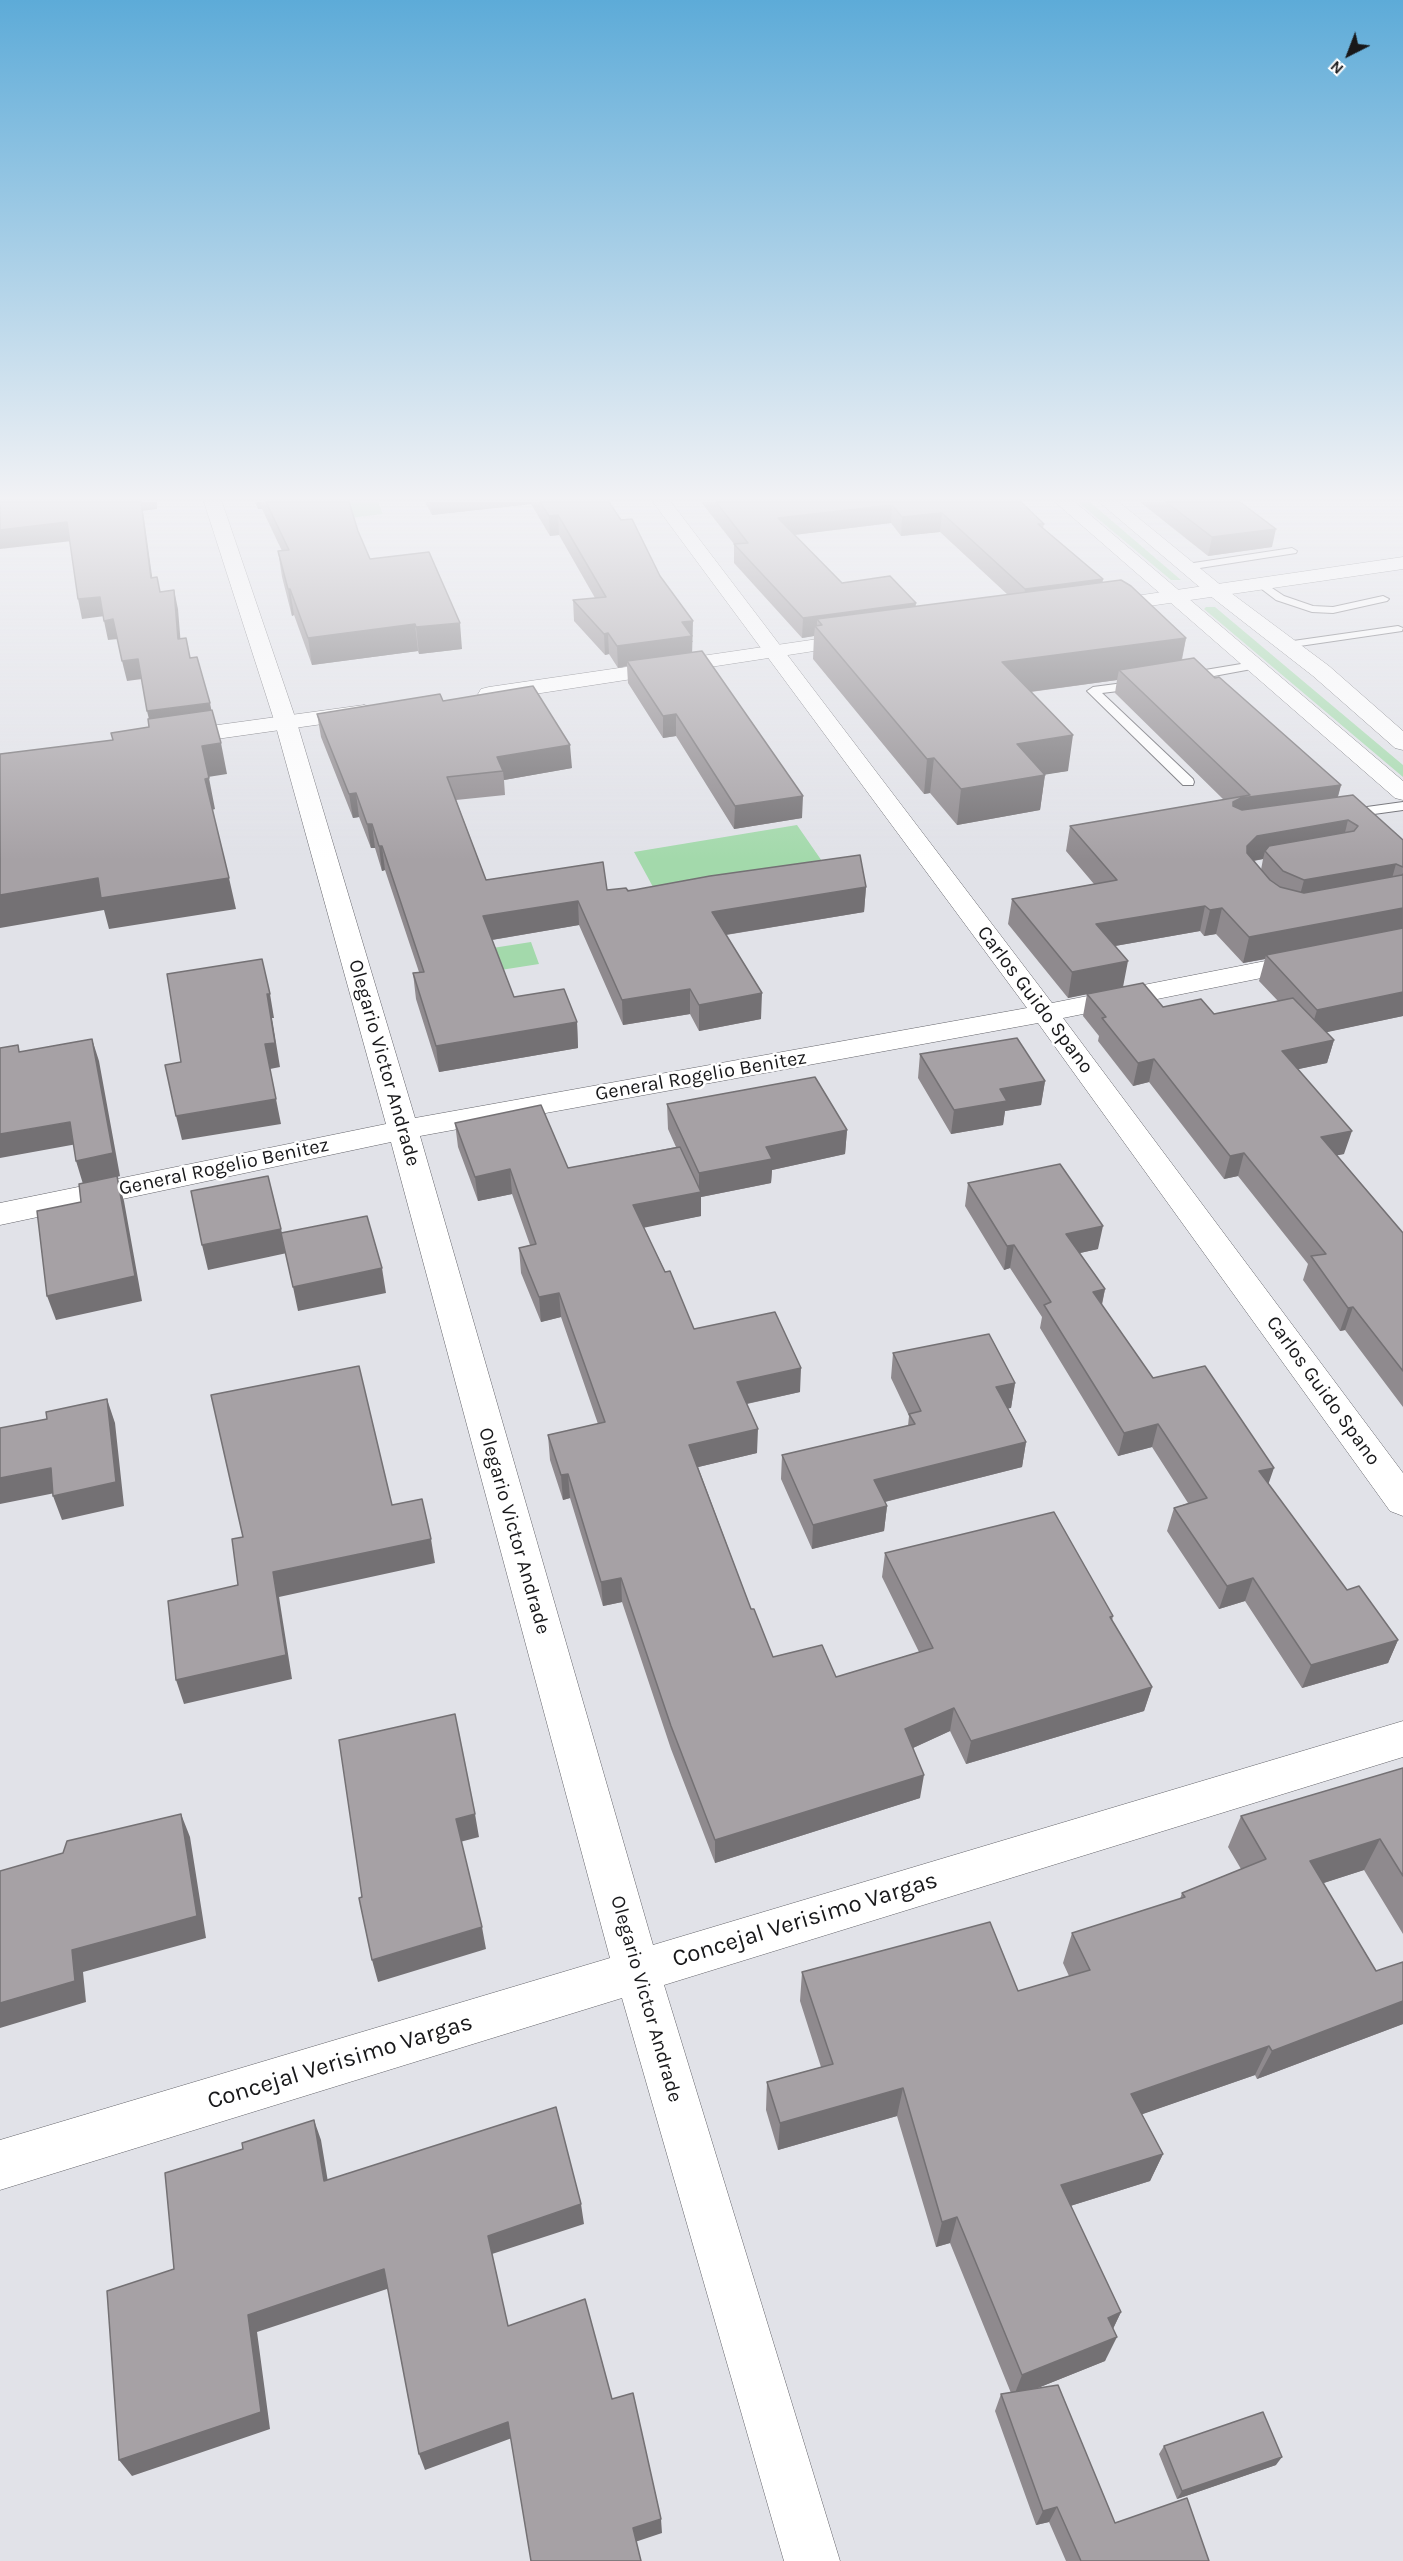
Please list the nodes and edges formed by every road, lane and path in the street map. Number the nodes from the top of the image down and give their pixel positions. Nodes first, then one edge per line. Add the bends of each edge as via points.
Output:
1 (252, 622) edge
2 (752, 622) edge
3 (1203, 622) edge
4 (1252, 622) edge
5 (1398, 629) dead end
6 (879, 636) edge
7 (1286, 645) junction
8 (773, 650) junction
9 (1253, 666) junction
10 (1176, 679) edge
11 (1154, 682) edge
12 (466, 698) edge
13 (385, 709) edge
14 (286, 723) junction
15 (150, 741) edge
16 (1403, 743) edge
17 (1188, 782) dead end
18 (1403, 794) edge
19 (1403, 806) edge
20 (1336, 815) edge
21 (1334, 956) edge
22 (1045, 1013) junction
23 (403, 1130) junction
24 (0, 1214) edge
25 (1403, 1501) edge
26 (1403, 1739) edge
27 (637, 1971) junction
28 (0, 2165) edge
29 (812, 2561) edge

1 - 14 main road, Olegario Victor Andrade
2 - 8 main road, Carlos Guido Spano
3 - 9 main road
4 - 7 main road
5 - 7 lane
6 - 8 main road
7 - 16 main road via 1321,670
8 - 12 main road via 710,663
8 - 22 main road, Carlos Guido Spano
9 - 10 lane
9 - 18 main road
11 - 17 lane via 1093,691
13 - 14 main road
14 - 15 main road
14 - 23 main road, Olegario Victor Andrade
19 - 20 lane
21 - 22 main road, General Rogelio Benitez
22 - 23 main road, General Rogelio Benitez
22 - 25 main road, Carlos Guido Spano
23 - 24 main road, General Rogelio Benitez
23 - 27 main road, Olegario Victor Andrade
26 - 27 main road, Concejal Verisimo Vargas
27 - 28 main road, Concejal Verisimo Vargas
27 - 29 main road, Olegario Victor Andrade

